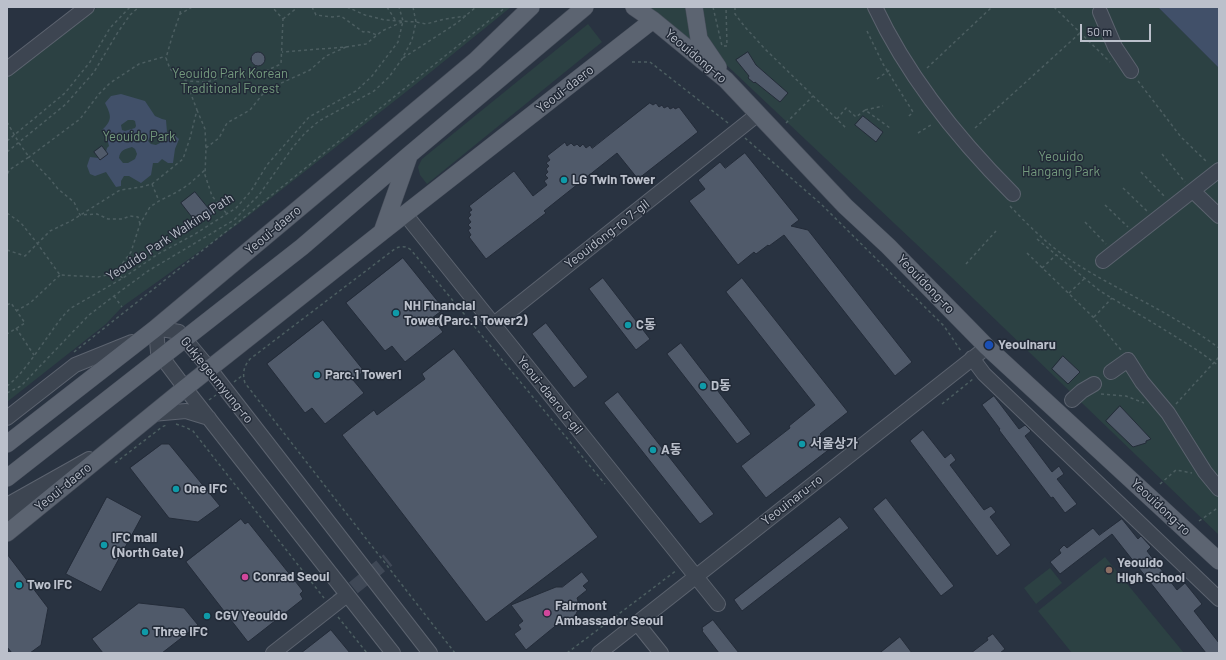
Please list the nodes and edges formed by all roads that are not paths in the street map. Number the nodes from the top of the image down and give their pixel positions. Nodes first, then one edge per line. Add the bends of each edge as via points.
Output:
1 (87, 7) edge
2 (531, 7) edge
3 (585, 7) edge
4 (634, 7) edge
5 (694, 7) edge
6 (875, 7) edge
7 (1100, 12) dead end
8 (653, 20) junction
9 (7, 69) edge
10 (1131, 71) road end
11 (726, 80) junction
12 (758, 114) junction
13 (409, 155) junction
14 (1219, 171) edge
15 (1193, 191) junction
16 (1013, 194) dead end
17 (405, 214) junction
18 (1219, 216) edge
19 (382, 232) junction
20 (1109, 257) road end
21 (494, 324) junction
22 (151, 332) junction
23 (185, 340) junction
24 (987, 347) junction
25 (118, 348) junction
26 (967, 355) junction
27 (162, 357) junction
28 (209, 368) junction
29 (1111, 372) dead end
30 (185, 388) junction
31 (152, 414) junction
32 (7, 418) edge
33 (209, 418) junction
34 (7, 437) edge
35 (7, 444) edge
36 (112, 447) junction
37 (7, 478) edge
38 (1219, 489) edge
39 (7, 504) edge
40 (7, 520) edge
41 (7, 533) edge
42 (1219, 561) edge
43 (695, 576) junction
44 (347, 595) junction
45 (1219, 598) edge
46 (718, 604) dead end
47 (637, 623) junction
48 (273, 653) edge
49 (393, 653) edge
50 (430, 653) edge
51 (598, 653) edge
52 (661, 653) edge

1 - 9 street
2 - 22 main road, Yeoui-daero via 475,61
3 - 13 main road
4 - 8 main road, Yeouidong-ro
5 - 11 main road via 700,39
6 - 16 street via 898,50 928,96
7 - 10 street via 1115,47
8 - 11 main road, Yeouidong-ro
8 - 17 main road, Yeoui-daero
11 - 12 main road, Yeouidong-ro
12 - 21 street, Yeouidong-ro 7-gil
12 - 24 main road, Yeouidong-ro via 845,206
13 - 19 main road
13 - 23 main road via 302,247
14 - 15 street
15 - 18 street
15 - 20 street
17 - 19 main road, Yeoui-daero
17 - 21 street, Yeoui-daero 6-gil
19 - 28 main road, Yeoui-daero
21 - 43 street, Yeoui-daero 6-gil
22 - 23 street, Gukjegeumyung-ro via 179,332
22 - 25 street
22 - 27 street
22 - 35 main road, Yeoui-daero
23 - 27 main road
23 - 28 street, Gukjegeumyung-ro
24 - 26 street, Yeouinaru-ro
24 - 42 main road, Yeouidong-ro
25 - 32 street via 75,365
25 - 34 street
26 - 43 street, Yeouinaru-ro
26 - 45 street
27 - 30 street
27 - 37 main road
28 - 30 main road, Yeoui-daero
28 - 50 street, Gukjegeumyung-ro
29 - 38 street via 1128,360 1142,382 1168,413 1205,472
30 - 31 main road, Yeoui-daero
30 - 33 street
31 - 33 street via 186,411
31 - 36 main road, Yeoui-daero
33 - 44 street
36 - 39 street
36 - 40 street
36 - 41 main road, Yeoui-daero
43 - 46 street, Yeoui-daero 6-gil
43 - 47 street, Yeouinaru-ro
44 - 48 street
44 - 49 street
47 - 51 street, Yeouinaru-ro
47 - 52 street

